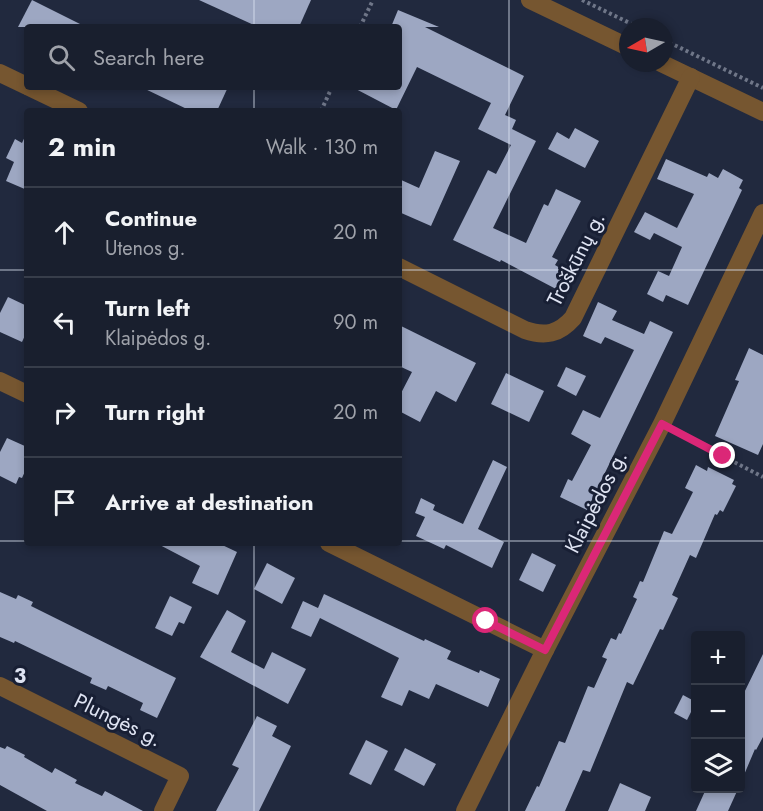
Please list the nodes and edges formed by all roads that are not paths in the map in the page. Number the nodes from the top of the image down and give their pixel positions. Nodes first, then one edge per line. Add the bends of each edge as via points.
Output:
1 (530, 0) edge
2 (619, 43) edge
3 (673, 69) edge
4 (0, 73) edge
5 (691, 77) junction
6 (24, 84) edge
7 (36, 90) edge
8 (73, 108) edge
9 (763, 112) edge
10 (763, 213) edge
11 (402, 268) edge
12 (0, 381) edge
13 (24, 393) edge
14 (335, 546) edge
15 (545, 650) junction
16 (0, 686) edge
17 (163, 811) edge
18 (465, 811) edge

1 - 2 street
3 - 5 street
4 - 6 street
5 - 9 street
5 - 11 street, Troškūnų g. via 573,318 559,331 538,334 525,330
7 - 8 street
10 - 15 street, Klaipėdos g. via 662,424
12 - 13 street
14 - 15 street
15 - 18 street, Klaipėdos g.
16 - 17 street, Plungės g. via 180,776

